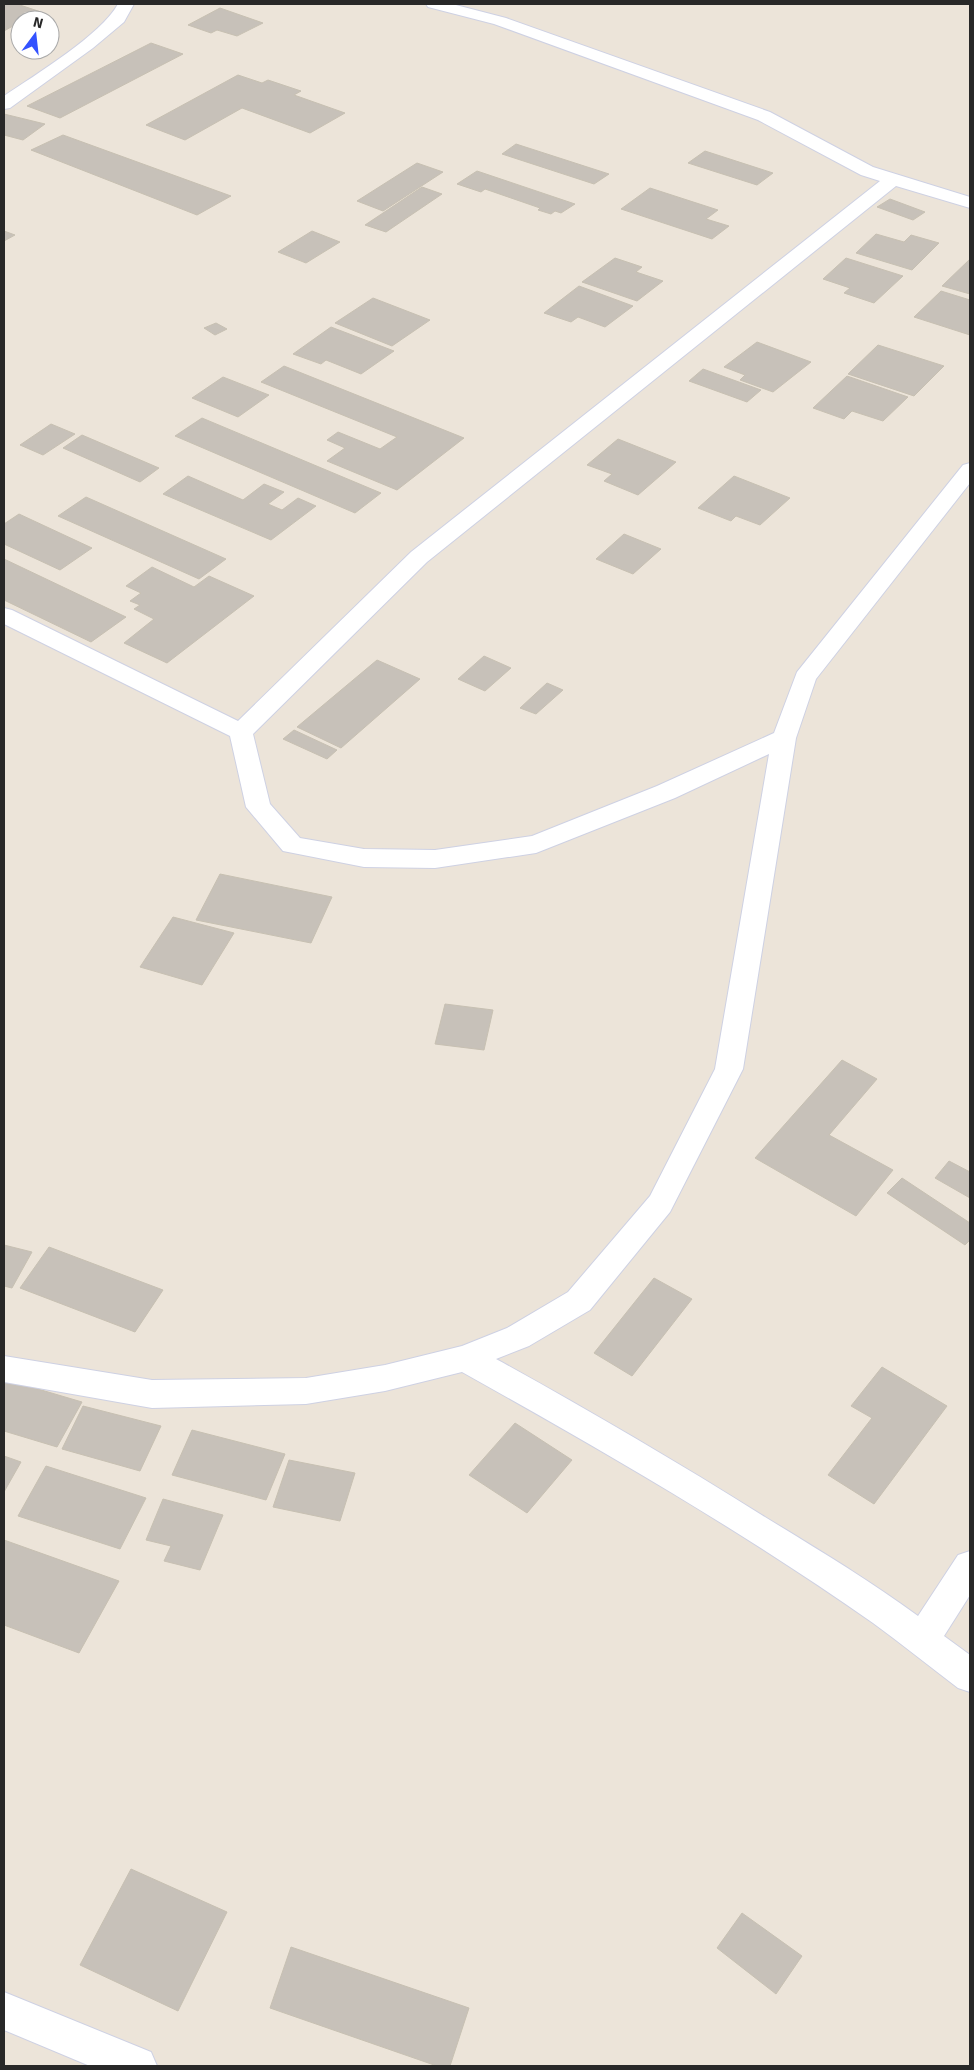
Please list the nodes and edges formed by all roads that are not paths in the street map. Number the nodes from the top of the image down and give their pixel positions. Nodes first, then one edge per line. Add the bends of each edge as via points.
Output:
1 (126, 4) edge
2 (434, 4) edge
3 (4, 104) edge
4 (892, 180) junction
5 (970, 203) edge
6 (970, 469) edge
7 (4, 615) edge
8 (241, 732) junction
9 (784, 738) junction
10 (465, 1358) junction
11 (4, 1369) edge
12 (970, 1566) edge
13 (922, 1640) junction
14 (970, 1676) edge
15 (4, 2011) edge
16 (137, 2066) edge

1 - 3 street via 118,19
2 - 4 street via 500,21 764,116 867,171
4 - 5 street
4 - 8 street via 419,556
6 - 9 street via 805,677
7 - 8 street
8 - 9 street via 258,807 292,844 364,858 435,859 536,844 666,792
9 - 10 street via 729,1069 660,1204 579,1301 518,1337
10 - 11 street via 386,1378 306,1391 152,1394
10 - 13 street via 678,1479 874,1605
12 - 13 street
13 - 14 street
15 - 16 street

